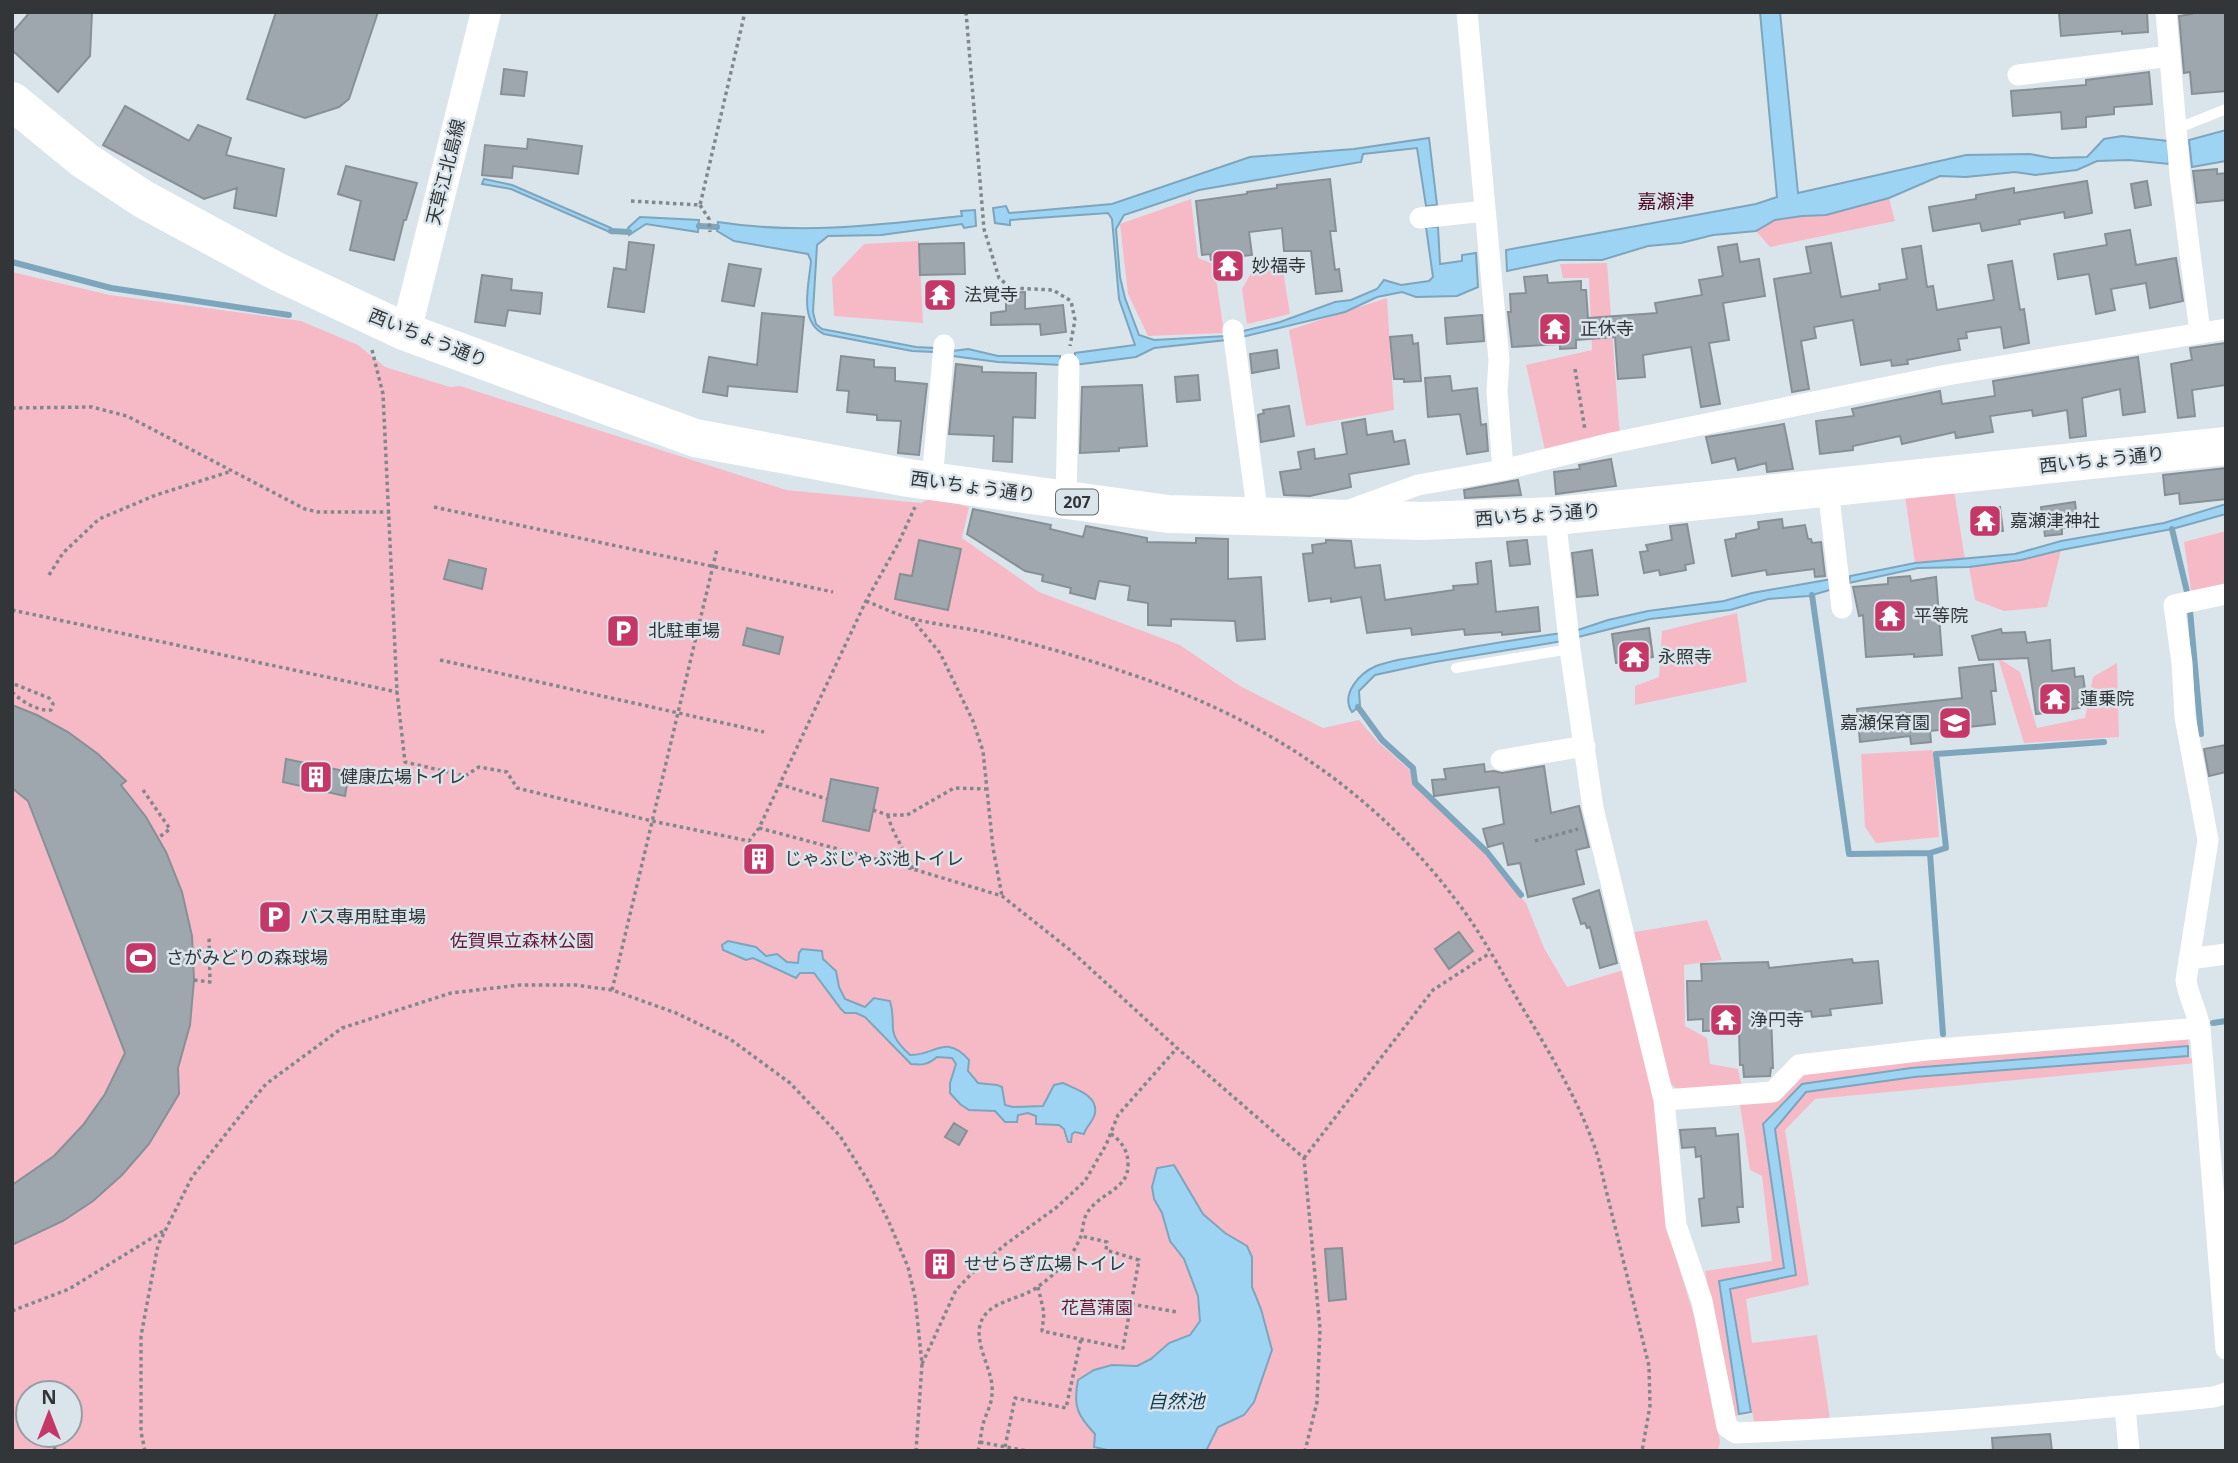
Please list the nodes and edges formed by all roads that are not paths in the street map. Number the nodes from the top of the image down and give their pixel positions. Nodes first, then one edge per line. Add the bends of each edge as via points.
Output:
1 (486, 12) edge
2 (1467, 12) edge
3 (2166, 12) edge
4 (2170, 56) junction
5 (2018, 75) dead end
6 (12, 101) edge
7 (2226, 109) edge
8 (2176, 132) junction
9 (1485, 211) junction
10 (1430, 217) dead end
11 (2226, 329) edge
12 (406, 332) junction
13 (2200, 332) junction
14 (1234, 336) dead end
15 (943, 351) dead end
16 (1069, 357) road end
17 (2226, 446) edge
18 (1503, 470) junction
19 (1828, 489) junction
20 (925, 490) junction
21 (1066, 500) junction
22 (1258, 516) junction
23 (1555, 516) junction
24 (1324, 519) junction
25 (2226, 594) edge
26 (1842, 608) dead end
27 (1570, 649) junction
28 (1456, 668) dead end
29 (1585, 746) junction
30 (1501, 760) dead end
31 (2226, 954) edge
32 (2189, 959) junction
33 (2200, 1028) junction
34 (1664, 1100) junction
35 (2225, 1339) edge
36 (2226, 1349) edge
37 (2226, 1393) edge
38 (2125, 1406) junction
39 (2129, 1451) edge

1 - 12 street, 天草江北島線
2 - 9 street
3 - 4 street
4 - 5 street
4 - 8 street
6 - 12 highway, 西いちょう通り / 207 via 84,160 143,199 276,271
7 - 8 lane
8 - 13 street
9 - 10 street
9 - 18 street via 1499,360
11 - 13 street
12 - 20 highway, 西いちょう通り / 207 via 695,438
13 - 18 street via 1947,375
14 - 22 street
15 - 20 street
16 - 21 street
17 - 19 highway, 西いちょう通り / 207
18 - 24 street via 1418,485
19 - 23 highway, 西いちょう通り / 207
19 - 26 street
20 - 21 highway, 西いちょう通り / 207
21 - 22 highway, 西いちょう通り / 207 via 1168,514
22 - 24 highway, 西いちょう通り / 207
23 - 24 highway, 西いちょう通り / 207
23 - 27 street
25 - 32 street via 2174,605 2185,717 2208,840
27 - 28 lane
27 - 29 street
29 - 30 street
29 - 34 street via 1597,824
31 - 32 street
32 - 33 street via 2187,989
33 - 34 street via 1800,1065 1773,1092
33 - 35 street
34 - 38 street via 1676,1225 1702,1301 1727,1427 1736,1433
35 - 36 street
37 - 38 street
38 - 39 street

